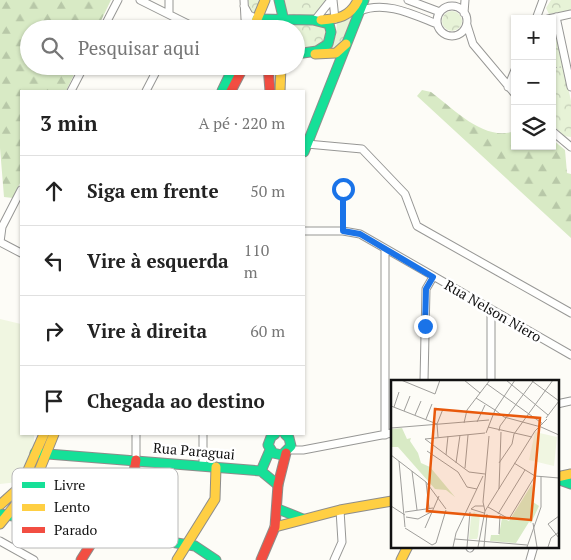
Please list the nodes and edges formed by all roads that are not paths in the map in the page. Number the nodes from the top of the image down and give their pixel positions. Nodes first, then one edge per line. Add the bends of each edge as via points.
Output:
1 (118, 0) edge
2 (140, 0) edge
3 (169, 0) edge
4 (265, 0) edge
5 (279, 0) edge
6 (332, 0) edge
7 (358, 0) edge
8 (364, 0) edge
9 (408, 0) edge
10 (453, 0) edge
11 (465, 0) edge
12 (543, 0) edge
13 (244, 3) edge
14 (446, 7) junction
15 (360, 10) junction
16 (440, 12) junction
17 (169, 14) junction
18 (464, 14) junction
19 (571, 14) edge
20 (537, 15) edge
21 (556, 17) joint
22 (334, 19) junction
23 (108, 20) edge
24 (180, 20) edge
25 (246, 20) edge
26 (257, 20) edge
27 (284, 20) edge
28 (305, 20) edge
29 (315, 20) junction
30 (466, 22) junction
31 (437, 24) junction
32 (332, 36) junction
33 (453, 36) junction
34 (347, 43) junction
35 (473, 44) junction
36 (305, 54) edge
37 (312, 54) junction
38 (79, 75) edge
39 (154, 75) edge
40 (230, 75) edge
41 (239, 75) edge
42 (269, 75) edge
43 (281, 75) edge
44 (511, 80) edge
45 (508, 87) junction
46 (571, 87) edge
47 (72, 90) edge
48 (147, 90) edge
49 (222, 90) edge
50 (232, 90) edge
51 (270, 90) edge
52 (280, 90) edge
53 (511, 90) edge
54 (556, 134) edge
55 (571, 147) edge
56 (305, 148) edge
57 (343, 189) dead end
58 (20, 192) edge
59 (305, 231) edge
60 (343, 231) junction
61 (0, 242) edge
62 (385, 249) junction
63 (20, 252) edge
64 (433, 277) junction
65 (491, 310) junction
66 (571, 313) edge
67 (571, 355) edge
68 (424, 380) edge
69 (492, 380) edge
70 (571, 402) edge
71 (558, 404) edge
72 (388, 434) edge
73 (44, 435) edge
74 (54, 435) edge
75 (136, 435) edge
76 (203, 435) edge
77 (272, 435) edge
78 (287, 435) edge
79 (270, 450) junction
80 (35, 452) junction
81 (287, 452) junction
82 (46, 454) junction
83 (136, 460) junction
84 (203, 466) junction
85 (216, 467) junction
86 (29, 468) edge
87 (40, 468) edge
88 (135, 468) edge
89 (261, 472) junction
90 (571, 474) edge
91 (558, 478) edge
92 (558, 478) edge
93 (571, 484) edge
94 (278, 485) junction
95 (5, 496) edge
96 (391, 501) edge
97 (0, 505) edge
98 (278, 509) junction
99 (340, 510) junction
100 (4, 515) edge
101 (303, 519) junction
102 (0, 524) edge
103 (275, 527) junction
104 (0, 541) edge
105 (178, 544) edge
106 (187, 545) junction
107 (12, 548) edge
108 (13, 548) edge
109 (89, 548) edge
110 (407, 548) edge
111 (34, 560) edge
112 (81, 560) edge
113 (177, 560) edge
114 (216, 560) edge
115 (261, 560) edge
116 (334, 560) edge
117 (402, 560) edge

1 - 23 street
2 - 17 street
3 - 17 street
4 - 26 main road
5 - 27 main road
6 - 22 street
6 - 29 street
7 - 22 main road via 350,15
8 - 15 main road
9 - 16 street
10 - 14 street
11 - 18 street
12 - 20 street
13 - 25 street
14 - 16 street
14 - 18 street via 455,7
15 - 31 street via 384,4
15 - 34 main road
16 - 31 street
17 - 24 street
18 - 30 street
19 - 21 street
21 - 46 street
22 - 29 main road
22 - 32 main road
28 - 29 main road
29 - 32 main road via 329,24
30 - 33 street via 464,30
30 - 35 street
31 - 33 street via 445,34
32 - 37 main road via 323,48
33 - 35 street
34 - 37 main road via 336,53
34 - 56 main road
35 - 45 street
36 - 37 main road
38 - 47 street
39 - 48 street
40 - 49 main road
41 - 50 main road
42 - 51 main road
43 - 52 main road
44 - 45 street
45 - 53 street
54 - 55 street
56 - 66 street via 362,149 405,194 417,226
57 - 60 lane
58 - 61 street via 2,227
59 - 60 street, Rua Nelson Niero
60 - 62 street, Rua Nelson Niero via 360,234
61 - 63 street
62 - 64 street, Rua Nelson Niero
62 - 72 street
64 - 65 street, Rua Nelson Niero
64 - 68 street via 426,289
65 - 67 street, Rua Nelson Niero
65 - 69 street
70 - 71 street
72 - 81 street
73 - 80 main road
74 - 82 main road
75 - 83 street
76 - 84 street
77 - 79 main road
78 - 81 main road via 291,441
79 - 81 main road via 277,455
79 - 89 main road
80 - 82 main road, Rua Paraguai
80 - 86 main road
81 - 94 main road
82 - 83 main road, Rua Paraguai
82 - 87 main road
83 - 84 main road, Rua Paraguai
83 - 88 main road
84 - 85 main road, Rua Paraguai
85 - 89 main road, Rua Paraguai
85 - 106 main road via 215,499
89 - 94 main road
90 - 91 main road
92 - 93 main road
94 - 98 main road
95 - 97 main road
96 - 99 main road
98 - 101 main road
98 - 103 main road
99 - 101 main road
99 - 116 street via 342,542
100 - 102 main road
101 - 103 main road
103 - 115 main road
104 - 107 street
105 - 106 main road
106 - 113 main road
106 - 114 main road via 195,546
108 - 111 street
109 - 112 main road
110 - 117 main road

